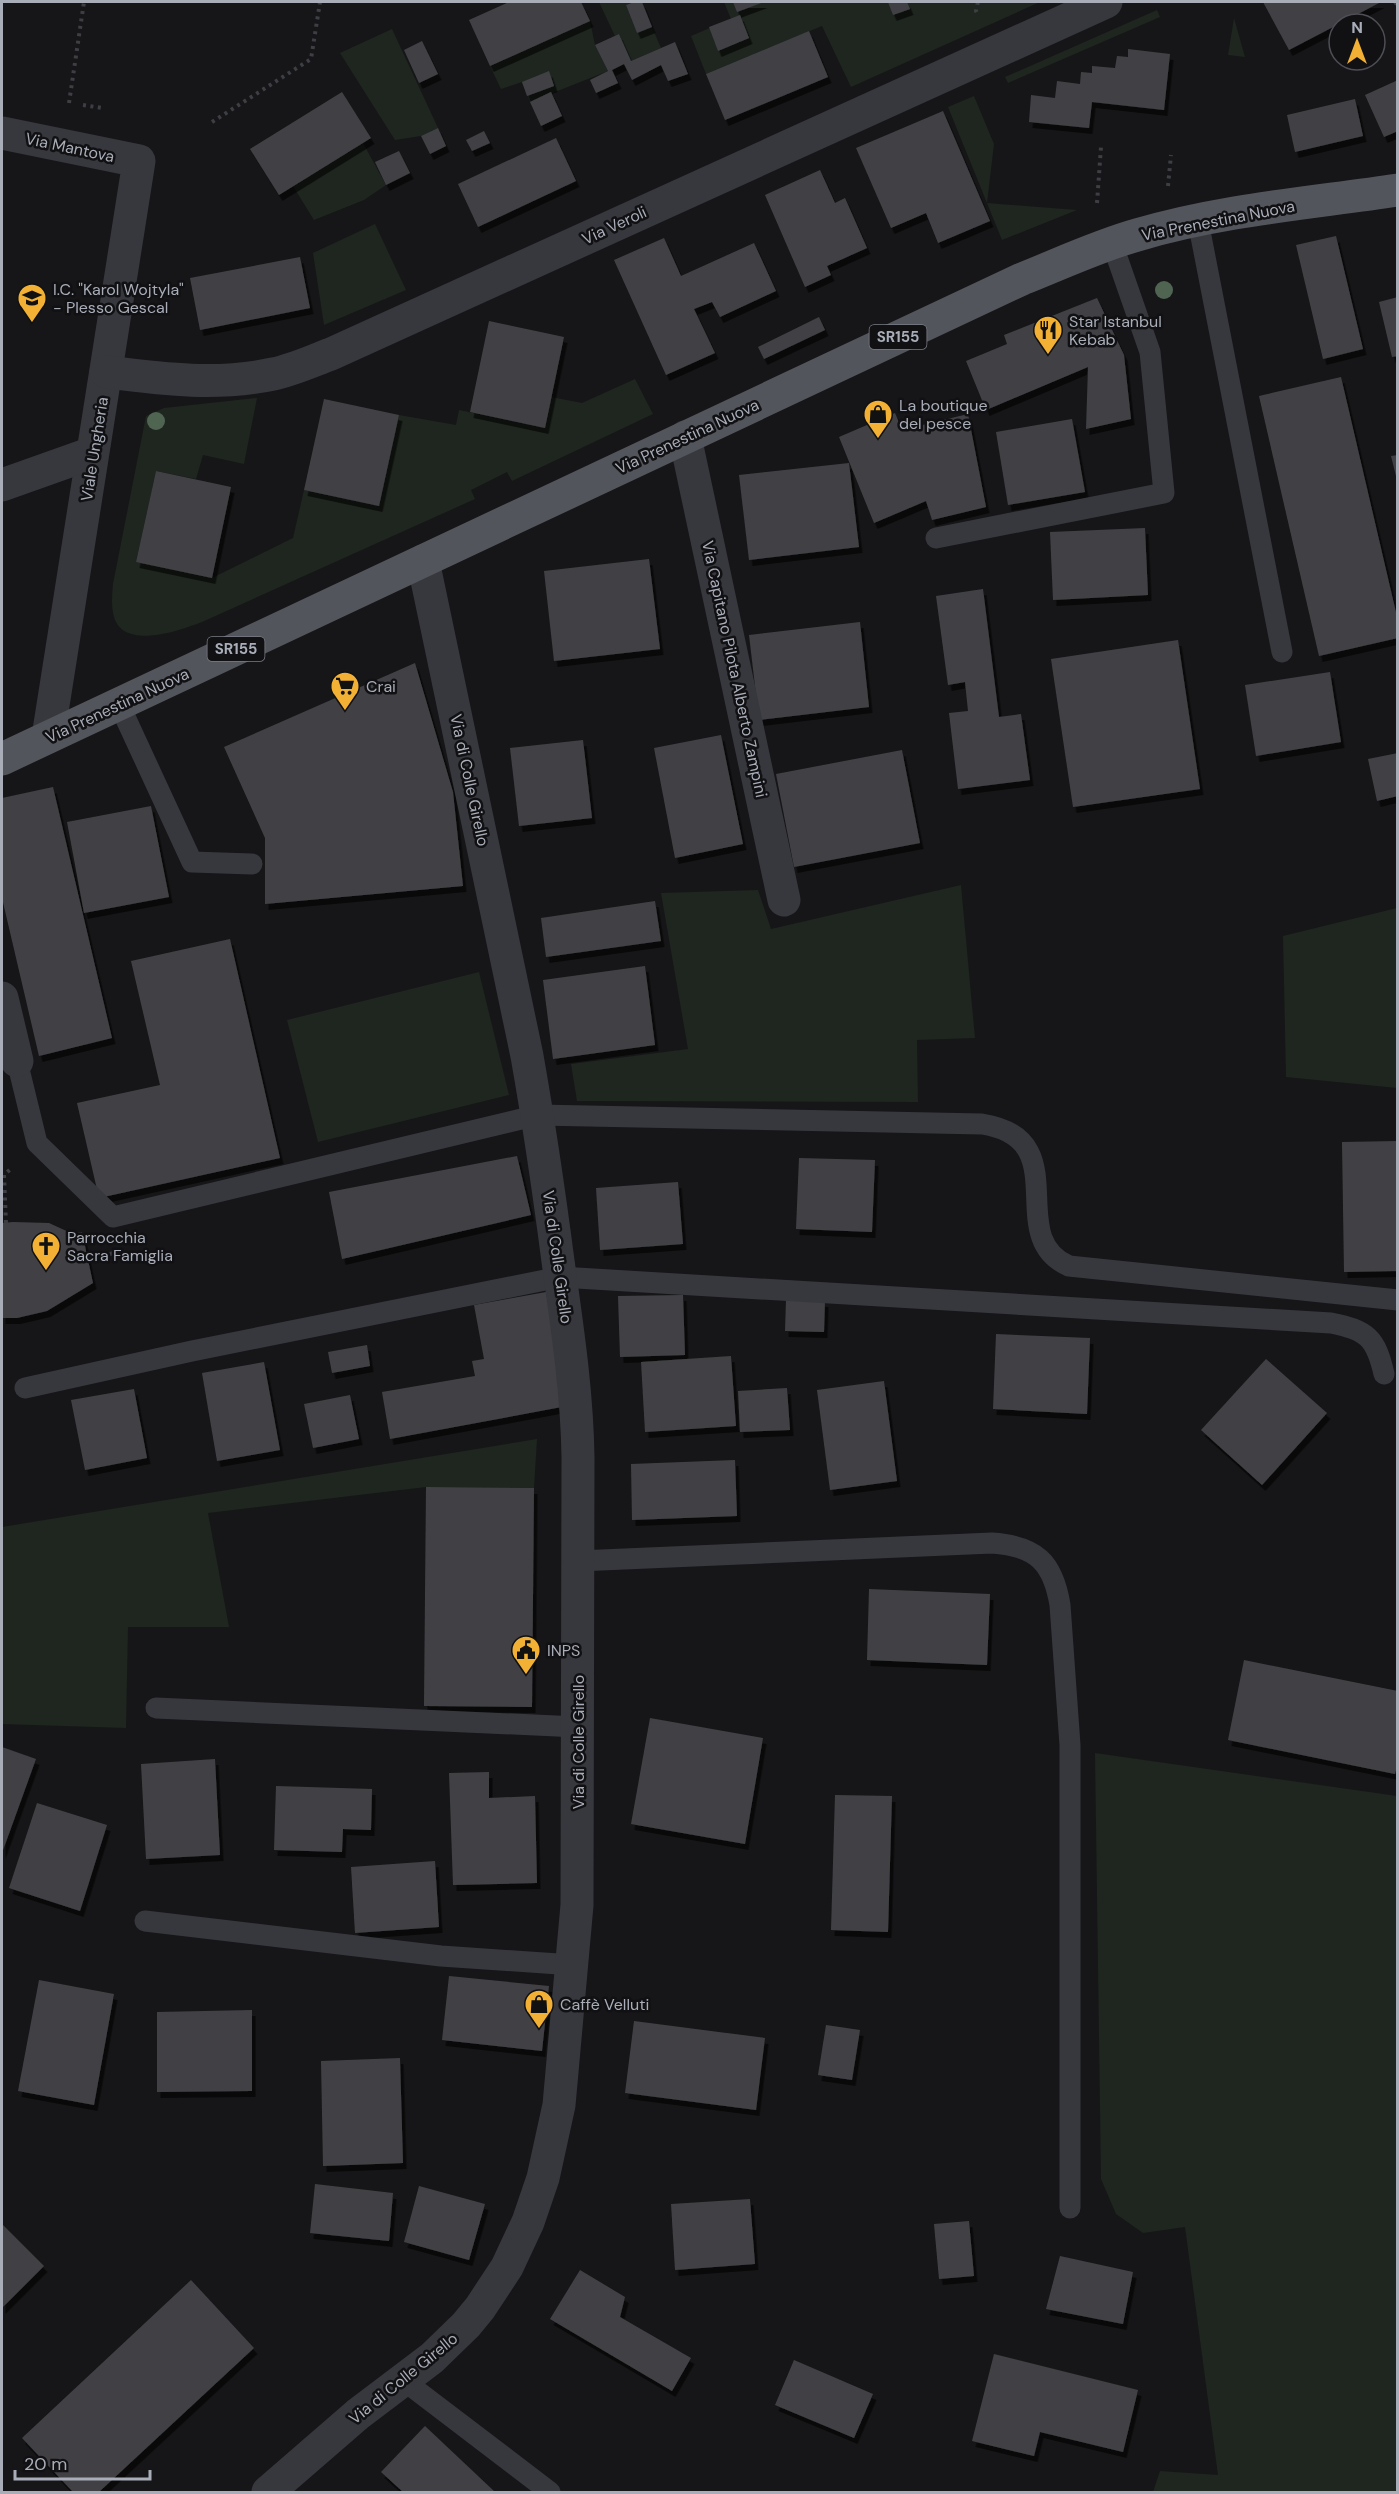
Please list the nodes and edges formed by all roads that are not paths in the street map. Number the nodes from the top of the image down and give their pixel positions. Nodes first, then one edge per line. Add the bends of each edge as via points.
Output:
1 (1106, 2) edge
2 (2, 133) edge
3 (139, 161) joint
4 (1398, 190) edge
5 (1198, 221) junction
6 (1112, 243) junction
7 (106, 372) junction
8 (685, 437) junction
9 (92, 453) junction
10 (2, 484) edge
11 (936, 538) dead end
12 (423, 561) junction
13 (1282, 652) dead end
14 (119, 704) junction
15 (48, 737) junction
16 (2, 759) edge
17 (252, 864) dead end
18 (784, 900) dead end
19 (2, 998) edge
20 (17, 1061) joint
21 (538, 1115) junction
22 (560, 1277) junction
23 (1398, 1300) edge
24 (1384, 1374) dead end
25 (25, 1388) dead end
26 (578, 1561) junction
27 (156, 1708) dead end
28 (578, 1727) junction
29 (145, 1921) dead end
30 (573, 1965) junction
31 (1070, 2208) dead end
32 (403, 2380) junction
33 (268, 2493) edge
34 (550, 2493) edge

1 - 7 street, Via Veroli via 331,354 276,374 236,380 180,380
2 - 3 street, Via Mantova
3 - 7 street, Viale Ungheria
4 - 5 main road, Via Prenestina Nuova / SR155
5 - 6 main road, Via Prenestina Nuova / SR155
5 - 13 lane
6 - 8 main road, Via Prenestina Nuova / SR155 via 985,296
6 - 11 lane via 1150,352 1164,494
7 - 9 street, Viale Ungheria
8 - 12 main road, Via Prenestina Nuova / SR155
8 - 18 street, Via Capitano Pilota Alberto Zampini
9 - 10 street
9 - 15 street, Viale Ungheria
12 - 14 main road, Via Prenestina Nuova / SR155
12 - 21 street, Via di Colle Girello
14 - 15 main road, Via Prenestina Nuova / SR155
14 - 17 lane via 192,862
15 - 16 main road, Via Prenestina Nuova / SR155
19 - 20 street
20 - 21 lane via 37,1143 113,1217
21 - 22 street, Via di Colle Girello
21 - 23 lane via 996,1126 1018,1137 1026,1146 1035,1169 1042,1240 1059,1262
22 - 24 lane via 1331,1323 1358,1329 1371,1339
22 - 25 lane
22 - 26 street, Via di Colle Girello via 577,1419
26 - 28 street, Via di Colle Girello
26 - 31 lane via 992,1543 1018,1546 1048,1565 1057,1584 1060,1605 1070,1745
27 - 28 lane
28 - 30 street, Via di Colle Girello via 578,1888
29 - 30 lane via 441,1956
30 - 32 street, Via di Colle Girello via 556,2121 528,2222 507,2267 480,2308 448,2344
32 - 33 street, Via di Colle Girello
32 - 34 lane

